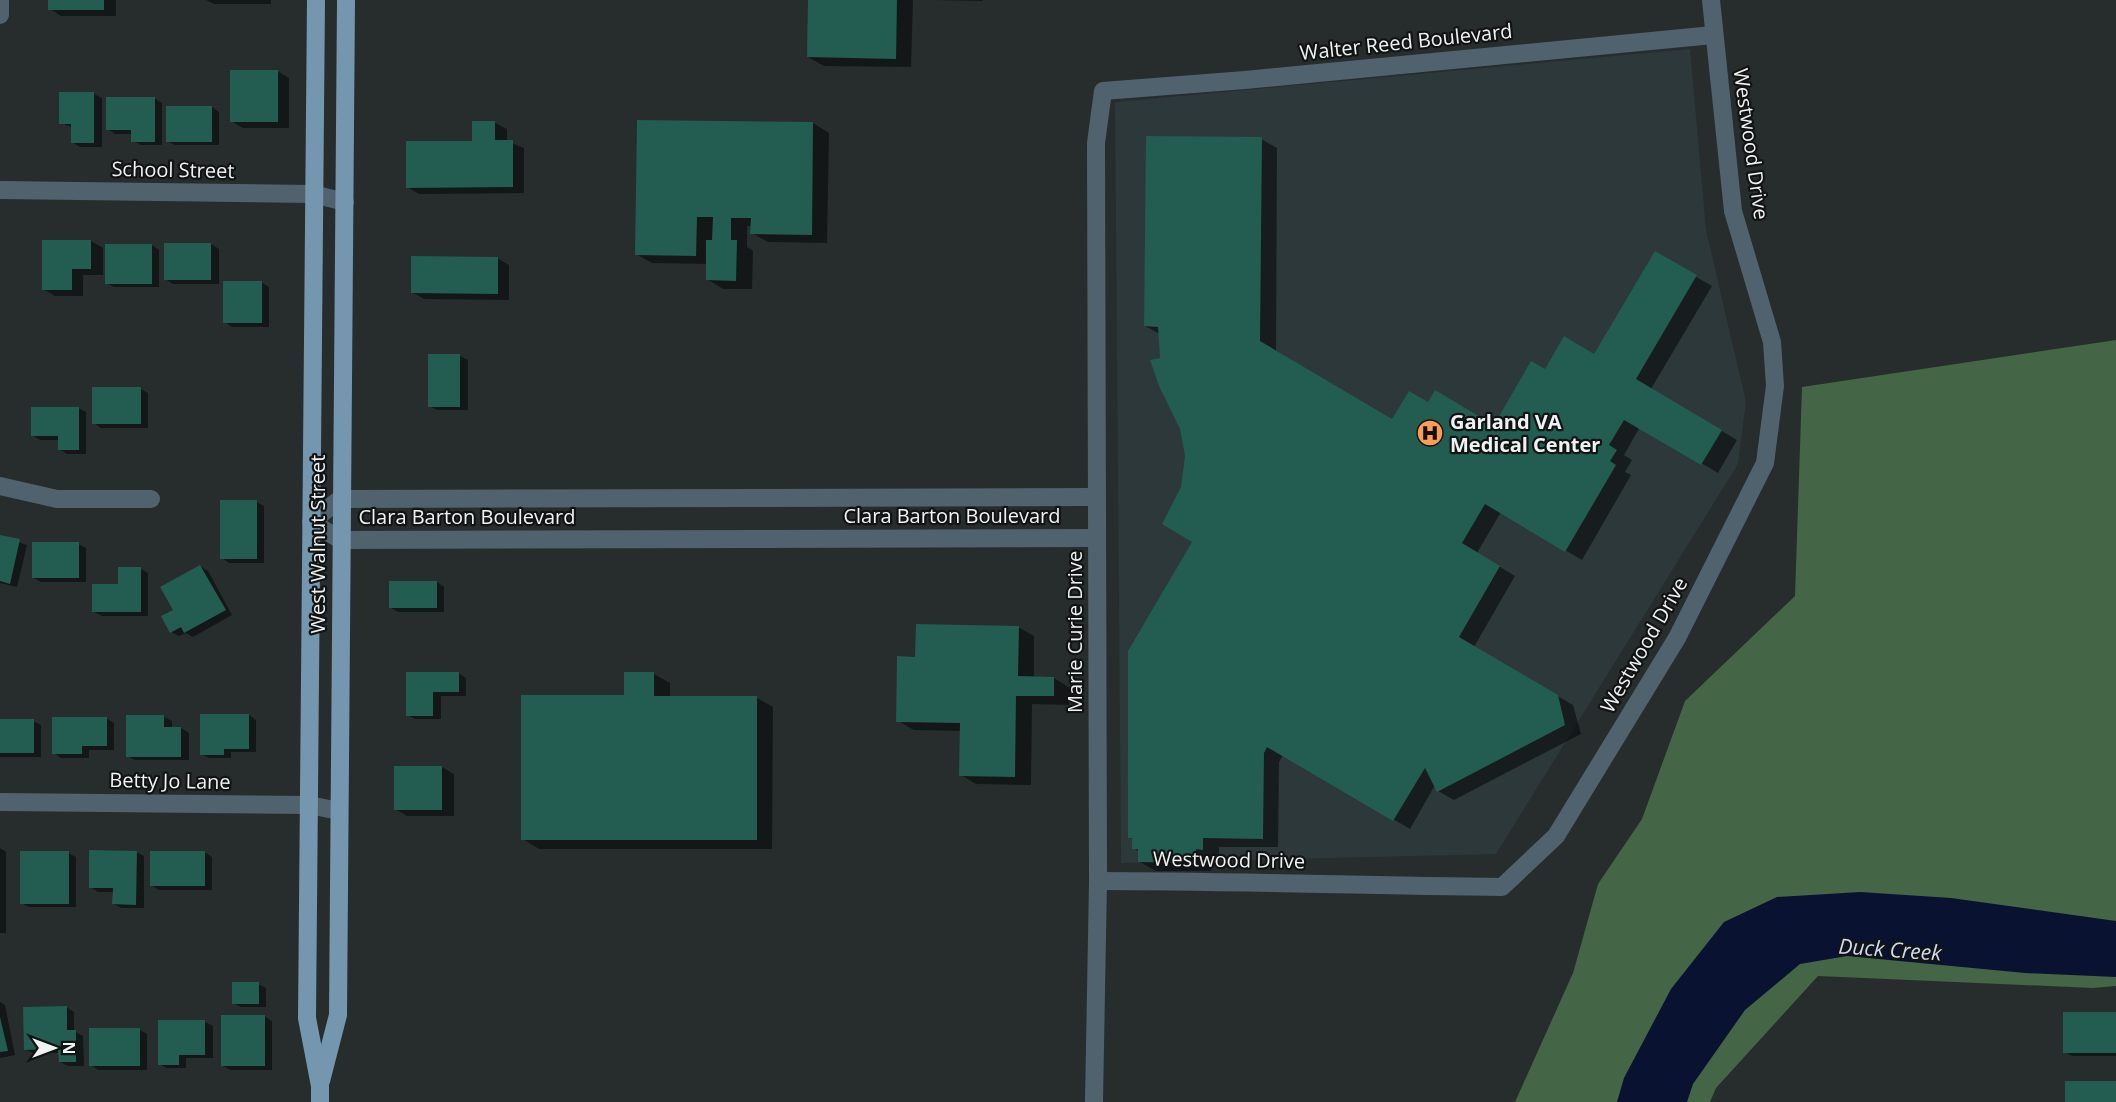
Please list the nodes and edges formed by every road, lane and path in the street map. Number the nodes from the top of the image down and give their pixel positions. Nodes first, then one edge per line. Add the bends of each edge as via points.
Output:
1 (0, 0) edge
2 (316, 0) edge
3 (346, 0) edge
4 (1711, 0) edge
5 (0, 15) edge
6 (1713, 35) junction
7 (1103, 91) joint
8 (0, 190) edge
9 (313, 194) junction
10 (345, 202) junction
11 (0, 486) edge
12 (1096, 496) junction
13 (151, 499) dead end
14 (340, 499) junction
15 (311, 522) junction
16 (1097, 538) junction
17 (341, 540) junction
18 (0, 802) edge
19 (309, 805) junction
20 (339, 811) junction
21 (1098, 881) junction
22 (320, 1094) edge
23 (1095, 1102) edge

1 - 5 street
2 - 9 main road, West Walnut Street
3 - 10 main road, West Walnut Street
4 - 6 street, Westwood Drive
6 - 7 street, Walter Reed Boulevard
6 - 21 street, Westwood Drive via 1733,211 1772,342 1775,386 1765,463 1677,638 1556,836 1502,887
7 - 12 street, Marie Curie Drive via 1096,143
8 - 9 street, School Street
9 - 10 street, School Street
9 - 15 main road, West Walnut Street
10 - 14 main road, West Walnut Street
11 - 13 street via 57,499
12 - 14 street, Clara Barton Boulevard
12 - 16 street, Marie Curie Drive
14 - 15 street, Clara Barton Boulevard
14 - 17 main road, West Walnut Street
15 - 17 street, Clara Barton Boulevard
15 - 19 main road, West Walnut Street
16 - 17 street, Clara Barton Boulevard
16 - 21 street, Marie Curie Drive
17 - 20 main road, West Walnut Street
18 - 19 street, Betty Jo Lane
19 - 20 street, Betty Jo Lane
19 - 22 main road, West Walnut Street via 308,1018
20 - 22 main road, West Walnut Street via 338,1016
21 - 23 street, Marie Curie Drive

